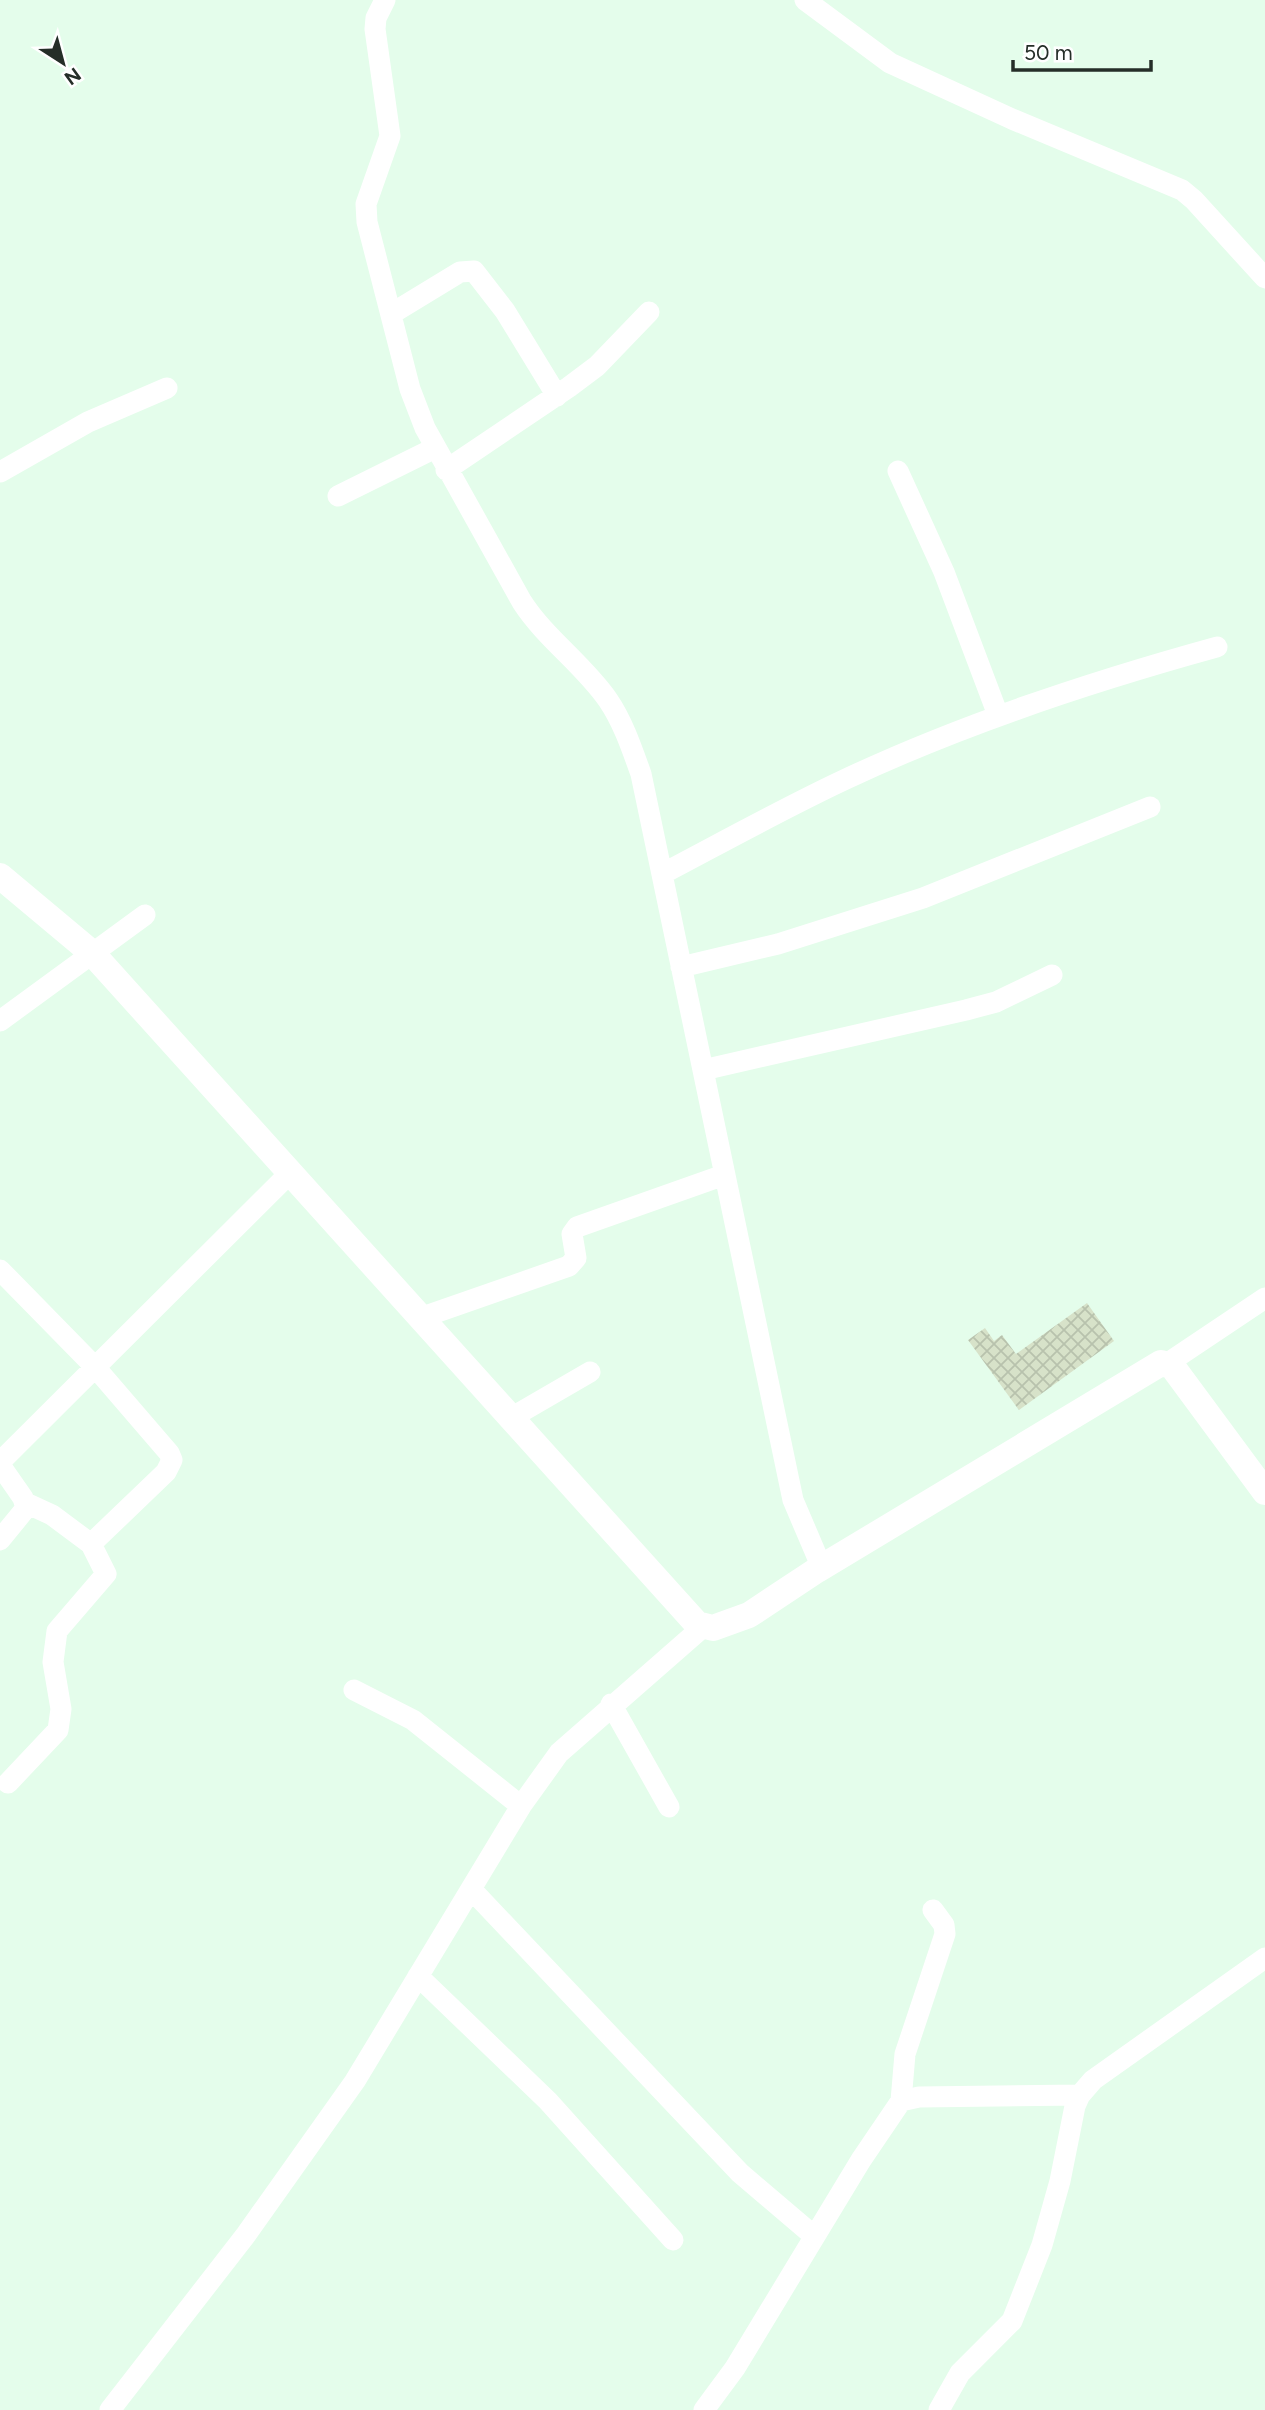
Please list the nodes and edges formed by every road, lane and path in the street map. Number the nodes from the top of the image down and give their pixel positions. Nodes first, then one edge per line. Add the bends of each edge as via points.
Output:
1 (385, 0) edge
2 (805, 0) edge
3 (1265, 278) edge
4 (649, 312) dead end
5 (391, 314) junction
6 (167, 388) dead end
7 (557, 396) junction
8 (435, 448) junction
9 (446, 470) junction
10 (898, 471) dead end
11 (0, 472) edge
12 (338, 496) dead end
13 (1217, 647) dead end
14 (998, 715) junction
15 (1150, 807) dead end
16 (662, 874) junction
17 (0, 876) edge
18 (145, 915) dead end
19 (92, 953) junction
20 (681, 967) junction
21 (1052, 975) dead end
22 (0, 1021) edge
23 (703, 1070) junction
24 (289, 1174) junction
25 (724, 1175) junction
26 (4, 1281) edge
27 (1265, 1298) edge
28 (420, 1318) junction
29 (1168, 1363) junction
30 (95, 1367) junction
31 (590, 1372) dead end
32 (509, 1419) junction
33 (0, 1464) edge
34 (1265, 1492) edge
35 (26, 1503) junction
36 (0, 1540) edge
37 (91, 1544) junction
38 (822, 1568) junction
39 (705, 1626) junction
40 (354, 1690) dead end
41 (611, 1704) junction
42 (3, 1780) edge
43 (521, 1806) junction
44 (669, 1807) dead end
45 (471, 1889) junction
46 (933, 1910) dead end
47 (1265, 1958) edge
48 (418, 1976) junction
49 (1080, 2095) junction
50 (901, 2101) junction
51 (814, 2236) junction
52 (673, 2240) dead end
53 (110, 2410) edge
54 (704, 2410) edge
55 (939, 2410) edge

1 - 5 street via 376,18 376,35 390,136 366,204
2 - 3 street via 890,63 1012,120 1182,190
4 - 7 street via 597,366
5 - 7 street via 460,272 474,271 505,311
5 - 8 street via 410,389
6 - 11 street via 88,422
7 - 9 street
8 - 9 street
8 - 12 street
9 - 16 street via 535,622 591,678 617,714 641,774
10 - 14 street via 944,572
13 - 14 street
14 - 16 street via 845,779
15 - 20 street via 889,910
16 - 20 street
17 - 19 main road
18 - 19 street
19 - 22 street
19 - 24 main road
20 - 23 street
21 - 23 street via 996,1002
23 - 25 street
24 - 28 main road
24 - 30 street
25 - 28 street via 578,1227 572,1234 576,1258 569,1266
25 - 38 street via 793,1500
26 - 30 street
27 - 29 street
28 - 32 main road
29 - 34 main road
29 - 38 main road via 1156,1365
30 - 33 street
30 - 37 street via 172,1460 166,1472
31 - 32 street
32 - 39 main road via 688,1617
33 - 35 street
35 - 36 street via 23,1516
35 - 37 street via 52,1515
37 - 42 street via 106,1574 57,1631 58,1730
38 - 39 main road via 749,1615 713,1628
39 - 41 street
40 - 43 street via 413,1720
41 - 43 street via 559,1753
41 - 44 street
43 - 45 street
45 - 48 street
45 - 51 street via 740,2173
46 - 50 street via 945,1934 905,2054
47 - 49 street via 1093,2081
48 - 52 street via 548,2101
48 - 53 street via 355,2081 244,2236
49 - 50 street
49 - 55 street via 1042,2245 1020,2303 1004,2332 960,2373
50 - 51 street
51 - 54 street

